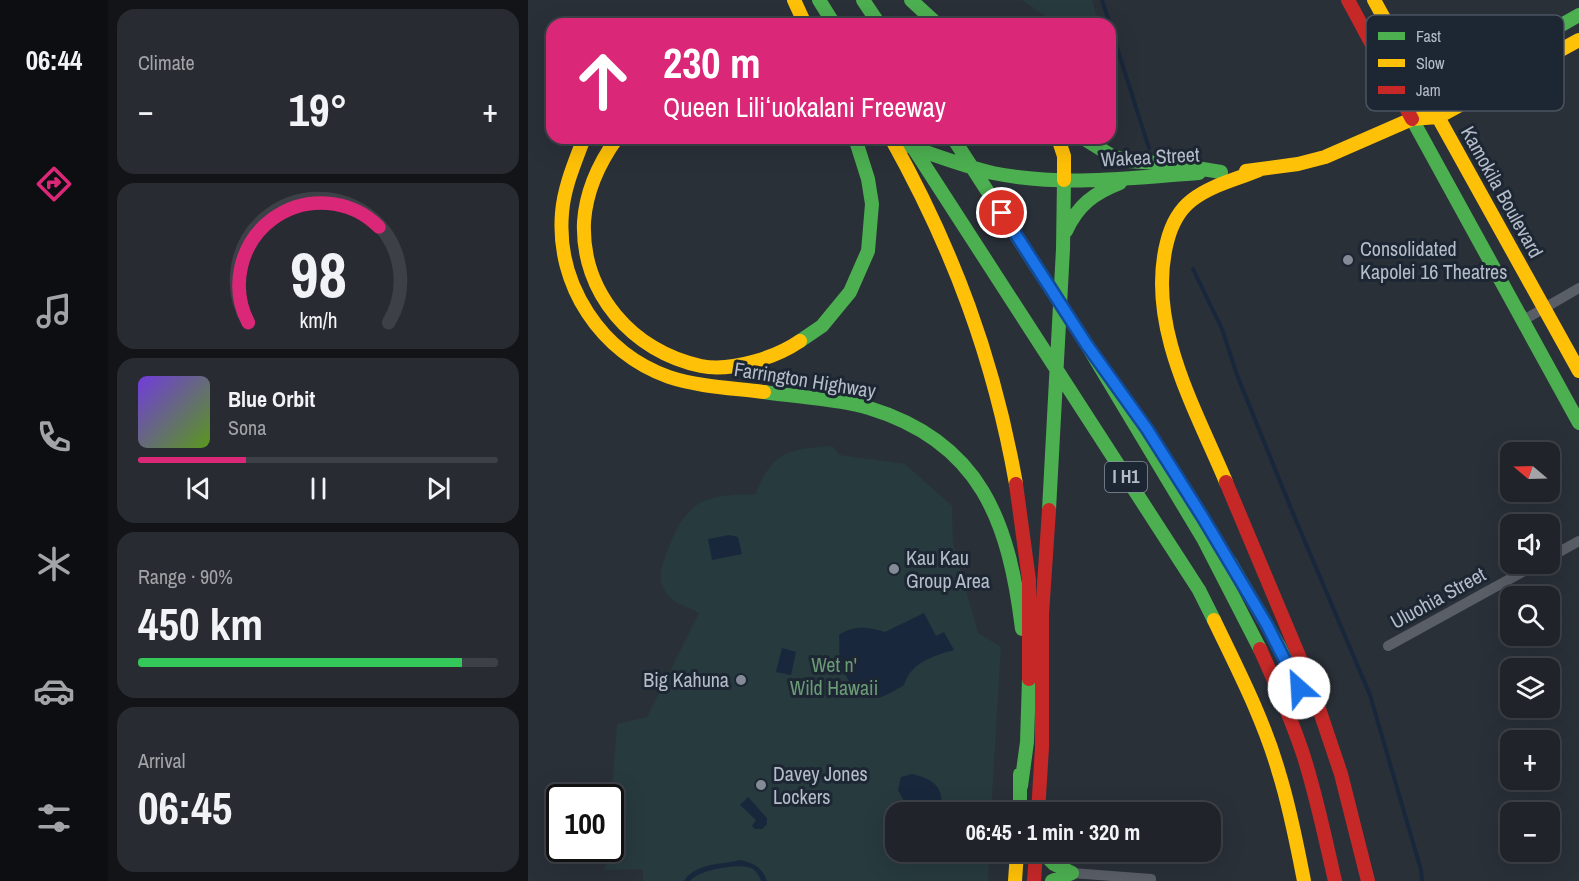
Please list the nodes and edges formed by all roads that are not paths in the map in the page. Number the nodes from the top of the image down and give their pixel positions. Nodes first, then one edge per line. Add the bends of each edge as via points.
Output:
1 (794, 0) edge
2 (817, 0) edge
3 (863, 0) edge
4 (911, 0) edge
5 (1348, 0) edge
6 (1374, 0) edge
7 (1382, 15) edge
8 (1579, 15) edge
9 (802, 18) edge
10 (824, 18) edge
11 (830, 18) edge
12 (875, 18) edge
13 (930, 18) edge
14 (1564, 24) edge
15 (1366, 33) edge
16 (1579, 40) edge
17 (1564, 48) edge
18 (1408, 111) edge
19 (1419, 111) edge
20 (1435, 111) edge
21 (1449, 111) edge
22 (1438, 117) junction
23 (1412, 119) junction
24 (582, 144) edge
25 (612, 144) edge
26 (857, 144) edge
27 (893, 144) edge
28 (906, 144) edge
29 (911, 144) edge
30 (957, 144) edge
31 (1060, 144) edge
32 (1093, 144) edge
33 (1259, 170) junction
34 (1221, 172) junction
35 (1132, 178) junction
36 (1064, 180) junction
37 (1063, 243) junction
38 (1579, 288) edge
39 (1543, 308) junction
40 (1522, 321) junction
41 (1087, 345) junction
42 (1579, 372) edge
43 (1579, 423) edge
44 (1579, 541) edge
45 (1560, 551) edge
46 (1519, 574) edge
47 (1388, 645) dead end
48 (1022, 786) junction
49 (1021, 802) edge
50 (1039, 802) edge
51 (1296, 839) junction
52 (1016, 862) edge
53 (1035, 862) edge
54 (1052, 862) edge
55 (1072, 873) junction
56 (1367, 878) edge
57 (1015, 881) edge
58 (1034, 881) edge
59 (1052, 881) edge
60 (1150, 881) edge
61 (1299, 881) edge
62 (1304, 881) edge
63 (1335, 881) edge

1 - 9 main road
2 - 10 main road
2 - 11 main road
3 - 12 main road
4 - 13 main road
5 - 15 main road
6 - 7 main road, Kamokila Boulevard
8 - 14 main road, Wakea Street
16 - 17 main road, Wakea Street
18 - 23 main road
19 - 23 main road, Wakea Street
20 - 22 main road, Kamokila Boulevard
21 - 22 main road, Wakea Street
22 - 23 main road, Wakea Street
22 - 39 main road, Kamokila Boulevard
23 - 33 main road, Wakea Street via 1325,157
23 - 40 main road
24 - 48 main road, Farrington Highway via 565,197 563,247 580,302 615,345 640,364 683,381 844,403 891,414 952,451 976,477 1008,542 1017,579 1022,628
25 - 26 main road via 594,175 585,211 587,259 598,290 622,323 653,348 698,364 730,366 762,360 802,342 824,326 852,291 864,263 873,218 870,188
27 - 48 main road via 918,187 964,295 984,350 1007,438 1028,570 1029,699
28 - 36 main road, Wakea Street via 1006,175
29 - 51 main road, I H1 via 1199,590 1249,692 1279,771
30 - 41 main road, I H1
31 - 36 main road
32 - 34 main road via 1128,160
33 - 34 main road, Wakea Street
33 - 56 main road via 1194,199 1178,214 1166,240 1163,312 1186,386 1310,682 1341,774
34 - 35 main road, Wakea Street
35 - 36 main road, Wakea Street
35 - 37 main road via 1083,202
36 - 37 main road
37 - 50 main road via 1042,614
38 - 39 street
39 - 40 street
39 - 42 main road, Kamokila Boulevard
40 - 43 main road
41 - 56 main road via 1147,429 1279,646 1299,688
41 - 63 main road, I H1 via 1204,540 1278,688 1302,752
44 - 45 street
46 - 47 street, Uluohia Street
48 - 49 main road
51 - 61 main road
51 - 62 main road, I H1
52 - 57 main road
53 - 58 main road
54 - 55 main road
55 - 59 main road
55 - 60 street

